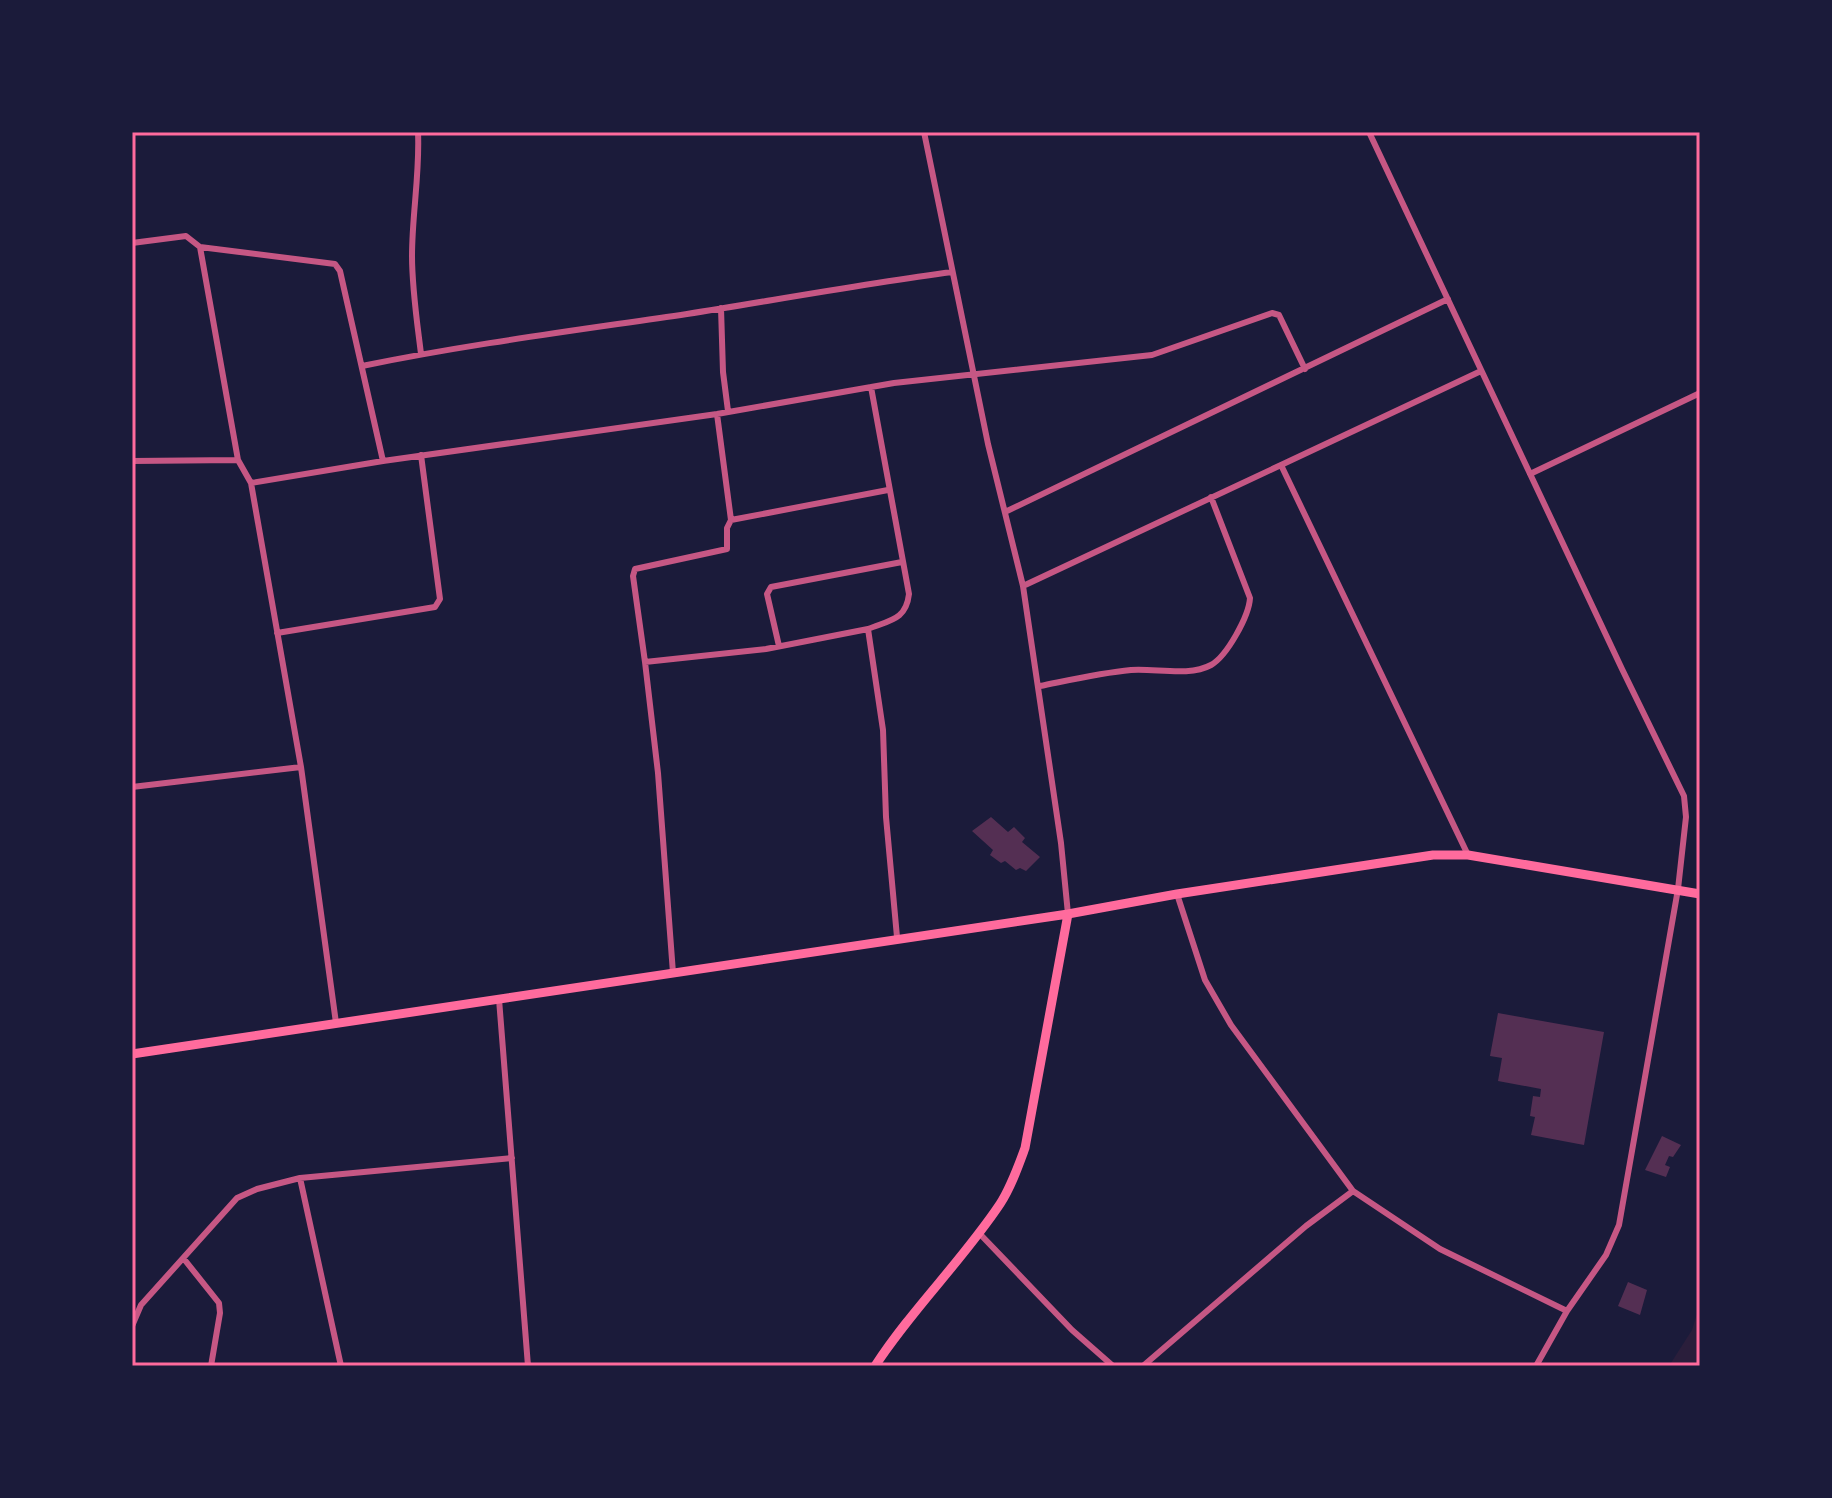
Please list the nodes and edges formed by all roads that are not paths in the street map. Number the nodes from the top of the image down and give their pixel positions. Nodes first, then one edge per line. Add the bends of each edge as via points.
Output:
1 (418, 132) edge
2 (924, 132) edge
3 (1369, 132) edge
4 (132, 243) edge
5 (200, 247) junction
6 (952, 272) junction
7 (1448, 299) junction
8 (721, 308) junction
9 (421, 354) junction
10 (362, 366) junction
11 (1305, 369) junction
12 (1481, 371) junction
13 (973, 374) junction
14 (871, 387) junction
15 (1700, 393) edge
16 (728, 411) junction
17 (717, 414) junction
18 (421, 455) junction
19 (238, 460) junction
20 (132, 461) edge
21 (383, 461) junction
22 (1281, 465) junction
23 (1530, 474) junction
24 (251, 483) junction
25 (888, 490) junction
26 (1211, 497) junction
27 (1005, 512) junction
28 (731, 520) junction
29 (902, 562) junction
30 (1023, 586) junction
31 (868, 629) junction
32 (277, 633) junction
33 (779, 646) junction
34 (645, 662) junction
35 (1040, 686) junction
36 (301, 767) junction
37 (132, 787) edge
38 (1468, 855) junction
39 (1678, 889) junction
40 (1177, 894) junction
41 (1700, 894) edge
42 (1068, 914) junction
43 (897, 937) junction
44 (673, 973) junction
45 (499, 998) junction
46 (336, 1023) junction
47 (132, 1054) edge
48 (512, 1158) junction
49 (300, 1178) junction
50 (1353, 1191) junction
51 (979, 1233) junction
52 (184, 1259) junction
53 (132, 1300) edge
54 (141, 1305) junction
55 (1567, 1311) junction
56 (132, 1326) edge
57 (211, 1366) edge
58 (341, 1366) edge
59 (528, 1366) edge
60 (875, 1366) edge
61 (1113, 1366) edge
62 (1143, 1366) edge
63 (1536, 1366) edge

1 - 9 street via 412,254
2 - 6 street
3 - 7 street
4 - 5 street via 186,236
5 - 10 street via 335,264
5 - 19 street
6 - 8 street
6 - 13 street
7 - 11 street
7 - 12 street
8 - 9 street
8 - 16 street
9 - 10 street
10 - 21 street
11 - 13 street via 1279,315 1272,313 1152,355
11 - 27 street
12 - 22 street
12 - 23 street
13 - 14 street
13 - 27 street
14 - 16 street
14 - 25 street
15 - 23 street
16 - 17 street
17 - 18 street
17 - 28 street
18 - 21 street
18 - 32 street via 438,604
19 - 20 street
19 - 24 street
21 - 24 street
22 - 26 street
22 - 38 street
23 - 39 street via 1684,796
24 - 32 street
25 - 28 street
25 - 29 street
26 - 30 street
26 - 35 street via 1250,598 1249,611 1220,658 1209,667 1134,670
27 - 30 street
28 - 34 street via 725,551 635,569
29 - 31 street via 909,594 905,611
29 - 33 street via 771,587 767,594
30 - 35 street
31 - 33 street
31 - 43 street via 883,730
32 - 36 street
33 - 34 street
34 - 44 street
35 - 42 street
36 - 37 street
36 - 46 street
38 - 39 main road
38 - 40 main road via 1433,855
39 - 41 main road
39 - 55 street via 1619,1225 1606,1255
40 - 42 main road
40 - 50 street via 1205,980 1231,1025
42 - 43 main road
42 - 51 main road via 1025,1148 1001,1202
43 - 44 main road
44 - 45 main road
45 - 46 main road
45 - 48 street
46 - 47 main road
48 - 49 street
48 - 59 street
49 - 52 street via 237,1198
49 - 58 street
50 - 55 street via 1440,1249
50 - 62 street
51 - 60 main road
51 - 61 street
52 - 54 street
52 - 57 street via 219,1303
53 - 54 street
54 - 56 street
55 - 63 street

